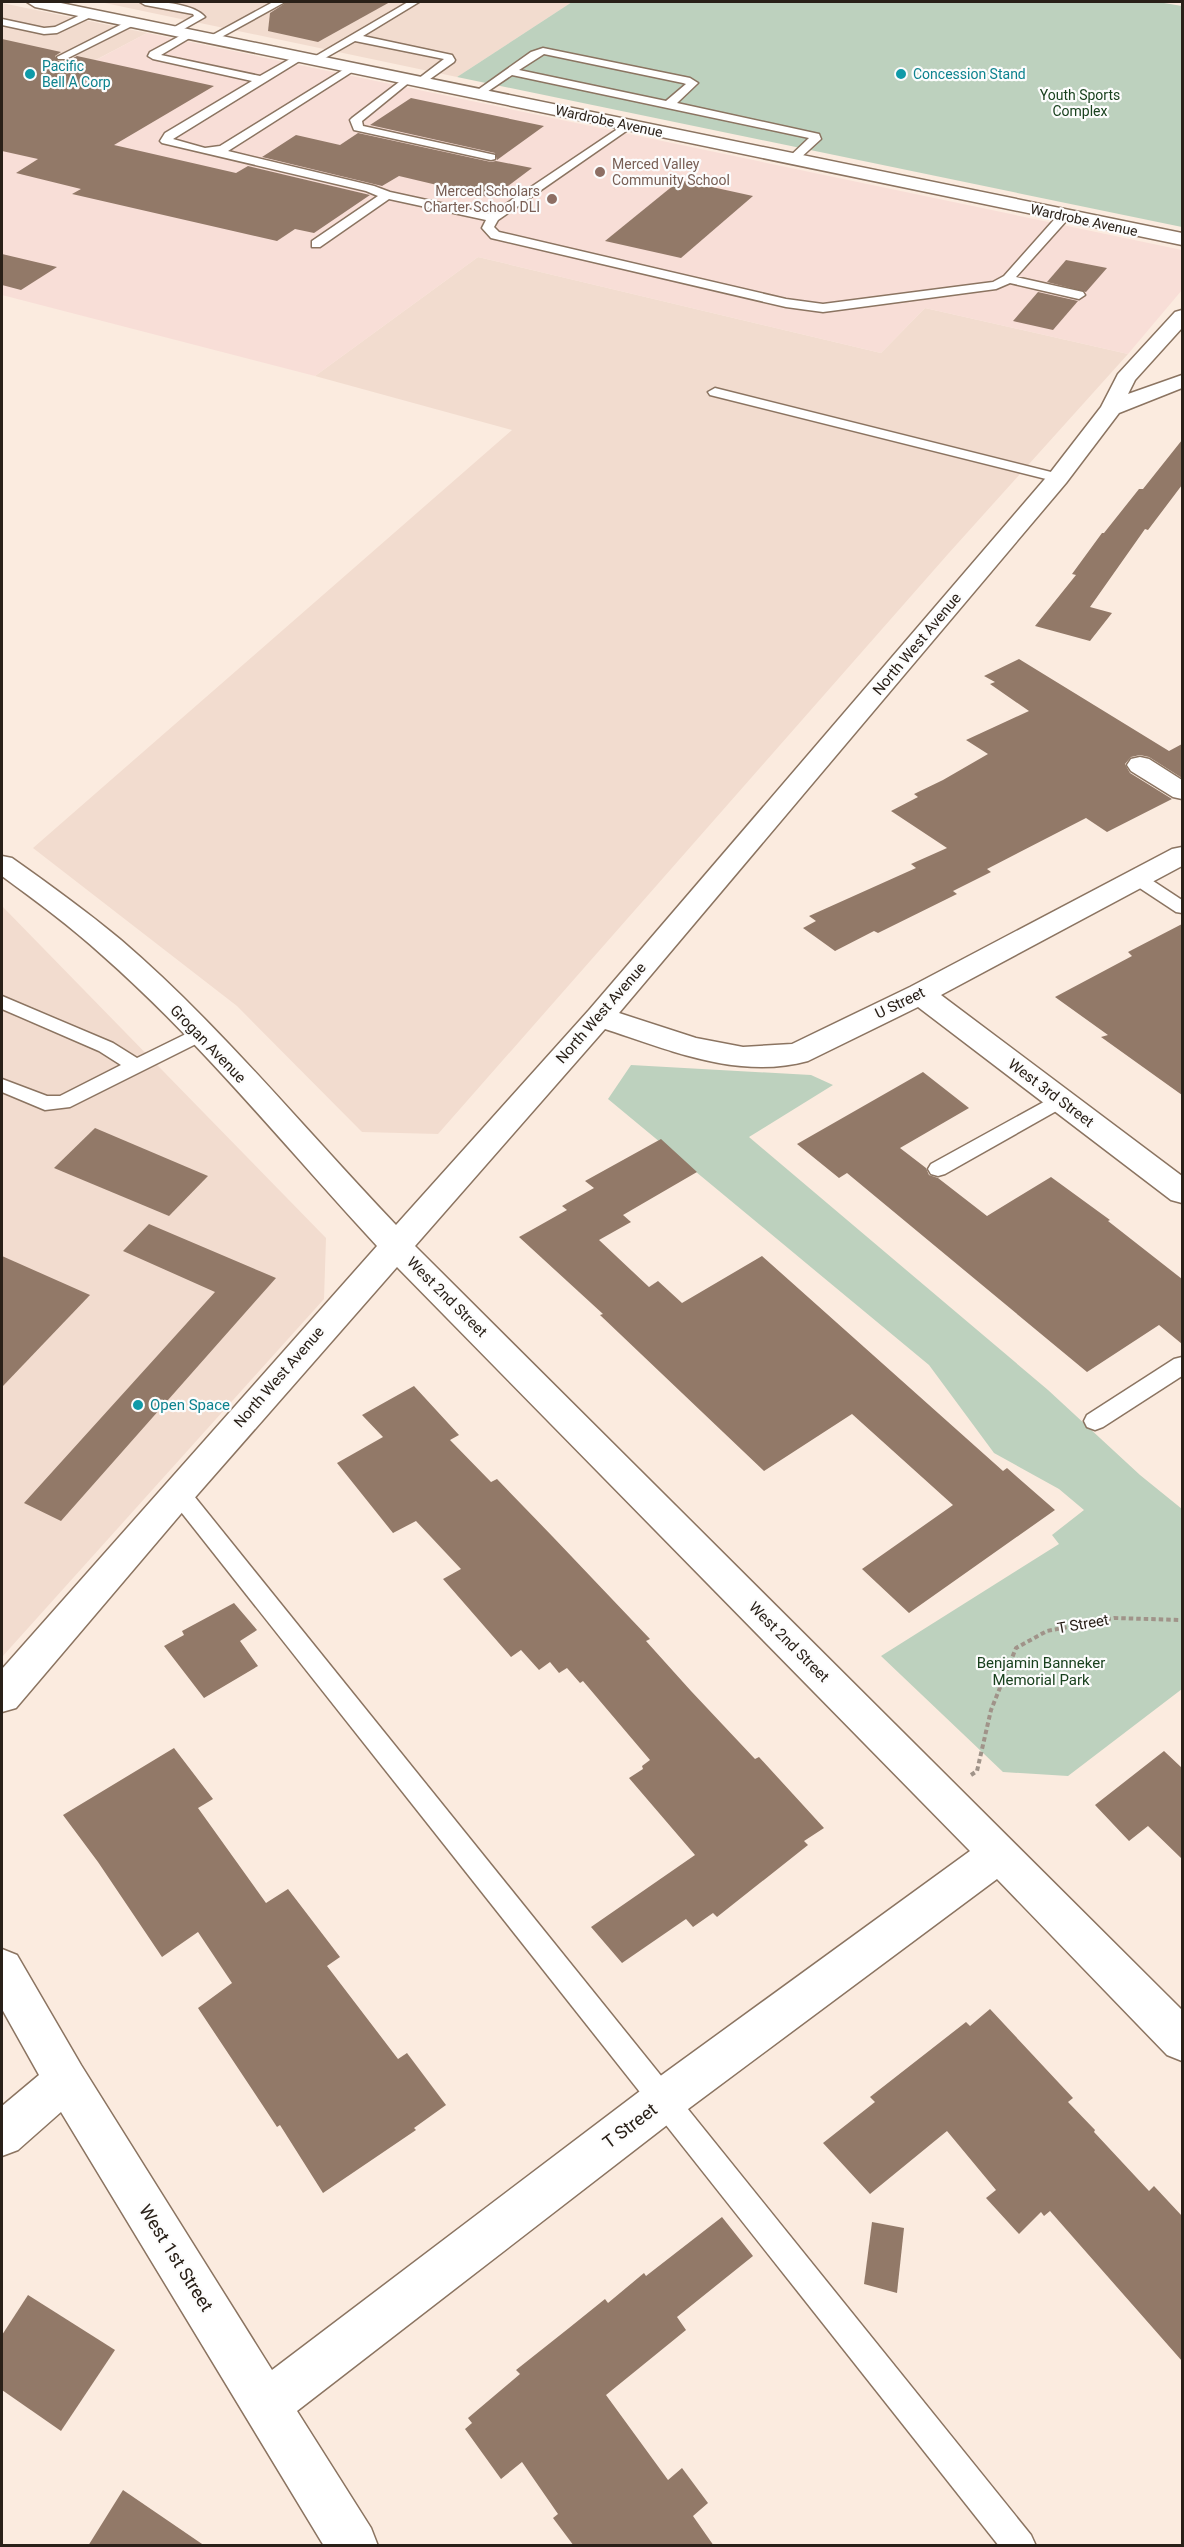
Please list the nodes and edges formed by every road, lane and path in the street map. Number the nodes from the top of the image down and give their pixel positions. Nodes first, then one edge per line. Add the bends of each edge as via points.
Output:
1 (35, 2) edge
2 (145, 2) edge
3 (280, 2) edge
4 (414, 2) edge
5 (91, 13) junction
6 (2, 22) edge
7 (132, 22) junction
8 (182, 32) junction
9 (353, 37) junction
10 (212, 39) junction
11 (62, 57) dead end
12 (307, 58) junction
13 (351, 68) junction
14 (510, 71) junction
15 (262, 80) junction
16 (413, 80) junction
17 (477, 93) junction
18 (669, 104) junction
19 (628, 125) junction
20 (214, 151) junction
21 (491, 157) dead end
22 (793, 159) junction
23 (387, 195) junction
24 (1064, 216) junction
25 (492, 218) junction
26 (1182, 240) edge
27 (316, 244) dead end
28 (1008, 279) junction
29 (1079, 295) dead end
30 (1182, 316) edge
31 (1182, 381) edge
32 (716, 392) dead end
33 (1111, 408) junction
34 (1058, 478) junction
35 (1140, 765) dead end
36 (1182, 791) edge
37 (1182, 855) edge
38 (2, 864) edge
39 (1138, 879) junction
40 (1182, 908) edge
41 (920, 994) junction
42 (2, 1002) edge
43 (599, 1017) junction
44 (201, 1034) junction
45 (136, 1066) junction
46 (2, 1085) edge
47 (1060, 1100) junction
48 (938, 1169) dead end
49 (1182, 1192) edge
50 (395, 1245) junction
51 (1182, 1365) edge
52 (1095, 1421) dead end
53 (178, 1492) junction
54 (1182, 1620) edge
55 (2, 1696) edge
56 (940, 1794) junction
57 (999, 1854) junction
58 (2, 1969) edge
59 (1182, 2040) edge
60 (66, 2080) junction
61 (664, 2100) junction
62 (2, 2134) edge
63 (266, 2405) junction
64 (352, 2546) edge
65 (1020, 2546) edge

1 - 5 street, Wardrobe Avenue
2 - 8 lane via 196,12 200,17
3 - 10 lane
4 - 9 lane
5 - 6 lane via 57,30
5 - 7 street, Wardrobe Avenue
7 - 8 street, Wardrobe Avenue
7 - 11 lane
8 - 10 street, Wardrobe Avenue
8 - 15 lane via 153,56
9 - 12 lane
9 - 16 lane via 450,60
10 - 12 street, Wardrobe Avenue
12 - 13 street, Wardrobe Avenue
12 - 15 lane
13 - 16 street, Wardrobe Avenue
13 - 20 lane
14 - 17 lane
14 - 18 lane
14 - 18 lane via 543,51 693,83
15 - 20 lane via 169,135 166,141
16 - 17 street, Wardrobe Avenue
16 - 21 lane via 356,120 358,128
17 - 19 street, Wardrobe Avenue
18 - 22 lane via 815,136
19 - 22 street, Wardrobe Avenue
19 - 25 lane
20 - 23 lane
22 - 24 street, Wardrobe Avenue
23 - 25 lane
23 - 27 lane
24 - 26 street, Wardrobe Avenue
24 - 28 lane
25 - 28 lane via 488,228 495,235 803,307 823,308 996,285
28 - 29 lane
30 - 33 street, North West Avenue via 1125,378
31 - 33 street
32 - 34 lane
33 - 34 street, North West Avenue
34 - 43 street, North West Avenue
35 - 36 street
37 - 39 street, U Street
38 - 44 street, Grogan Avenue via 47,895 126,960
39 - 40 lane
39 - 41 street, U Street
41 - 43 street, U Street via 797,1054 743,1058 692,1047
41 - 47 street, West 3rd Street
42 - 45 lane via 106,1047
43 - 50 street, North West Avenue
44 - 45 lane
44 - 50 street, Grogan Avenue
45 - 46 lane via 63,1102 45,1102
47 - 48 lane
47 - 49 street, West 3rd Street
50 - 53 street, North West Avenue
50 - 56 street, West 2nd Street
51 - 52 lane
53 - 55 street, North West Avenue
53 - 61 lane
54 - 56 path, T Street via 1114,1618 1047,1631 1016,1648 991,1710 977,1771
56 - 57 street, West 2nd Street
57 - 59 street, West 2nd Street
57 - 61 street, T Street
58 - 60 street, West 1st Street
60 - 62 street
60 - 63 street, West 1st Street
61 - 63 street, T Street
61 - 65 lane
63 - 64 street, West 1st Street

